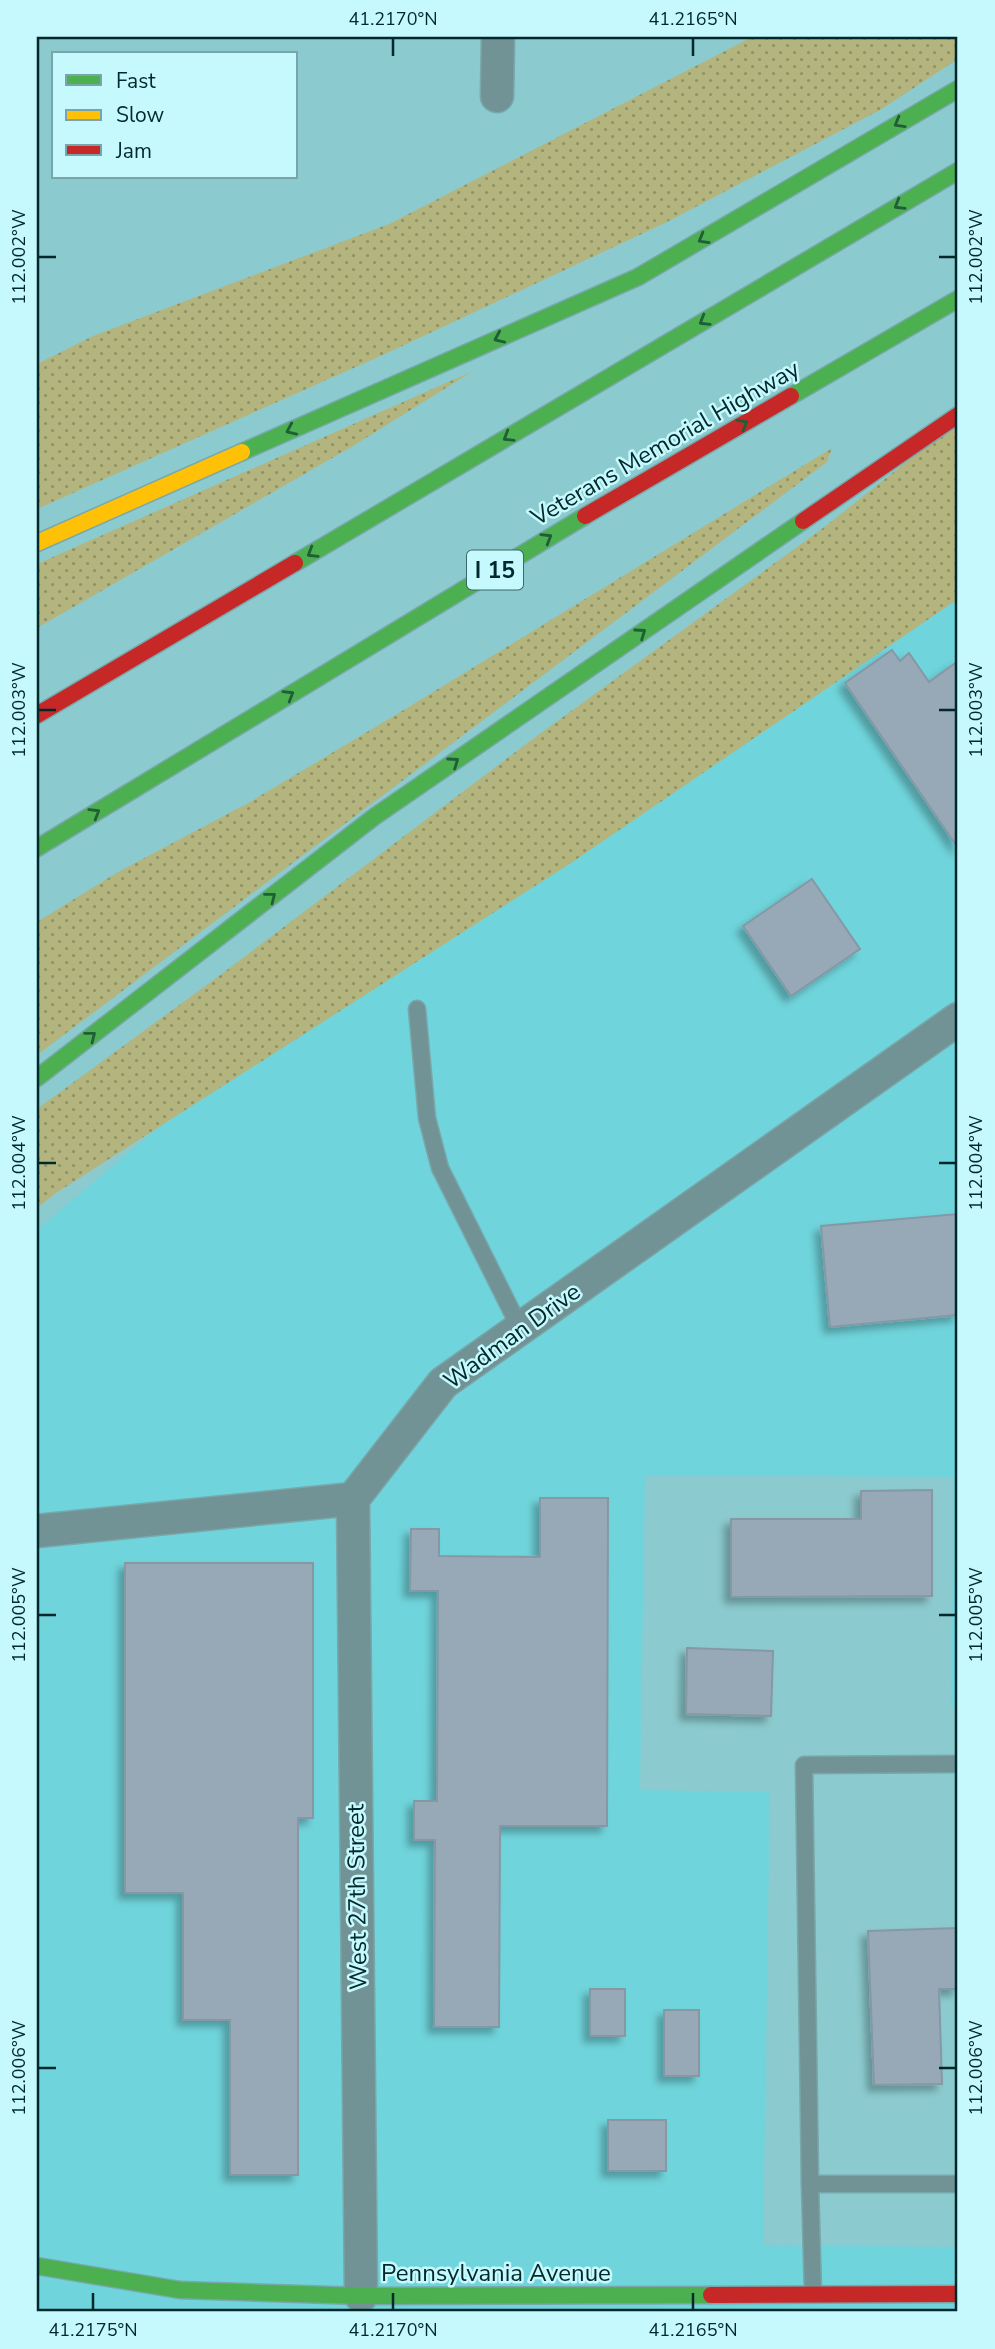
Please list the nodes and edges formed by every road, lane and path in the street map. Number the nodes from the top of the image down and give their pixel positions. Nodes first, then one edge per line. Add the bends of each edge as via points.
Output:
1 (498, 37) edge
2 (958, 89) edge
3 (497, 96) dead end
4 (958, 171) edge
5 (958, 299) edge
6 (958, 415) edge
7 (37, 543) edge
8 (37, 715) edge
9 (37, 848) edge
10 (417, 1009) dead end
11 (958, 1019) edge
12 (37, 1078) edge
13 (520, 1328) junction
14 (354, 1499) junction
15 (37, 1531) edge
16 (958, 1764) edge
17 (810, 2184) junction
18 (958, 2184) edge
19 (37, 2266) edge
20 (813, 2294) junction
21 (958, 2294) edge
22 (361, 2296) junction

1 - 3 street
2 -> 7 main road via 638,277
4 -> 8 main road
9 -> 5 main road, Veterans Memorial Highway / I 15 via 572,523
12 -> 6 main road via 374,817
10 - 13 lane via 427,1118 440,1168
11 - 13 street, Wadman Drive
13 - 14 street, Wadman Drive via 443,1383
14 - 15 street
14 - 22 street, West 27th Street
16 - 17 lane via 804,1765
17 - 18 lane
17 - 20 lane
19 - 22 main road, Pennsylvania Avenue via 180,2290
20 - 21 main road, Pennsylvania Avenue
20 - 22 main road, Pennsylvania Avenue

